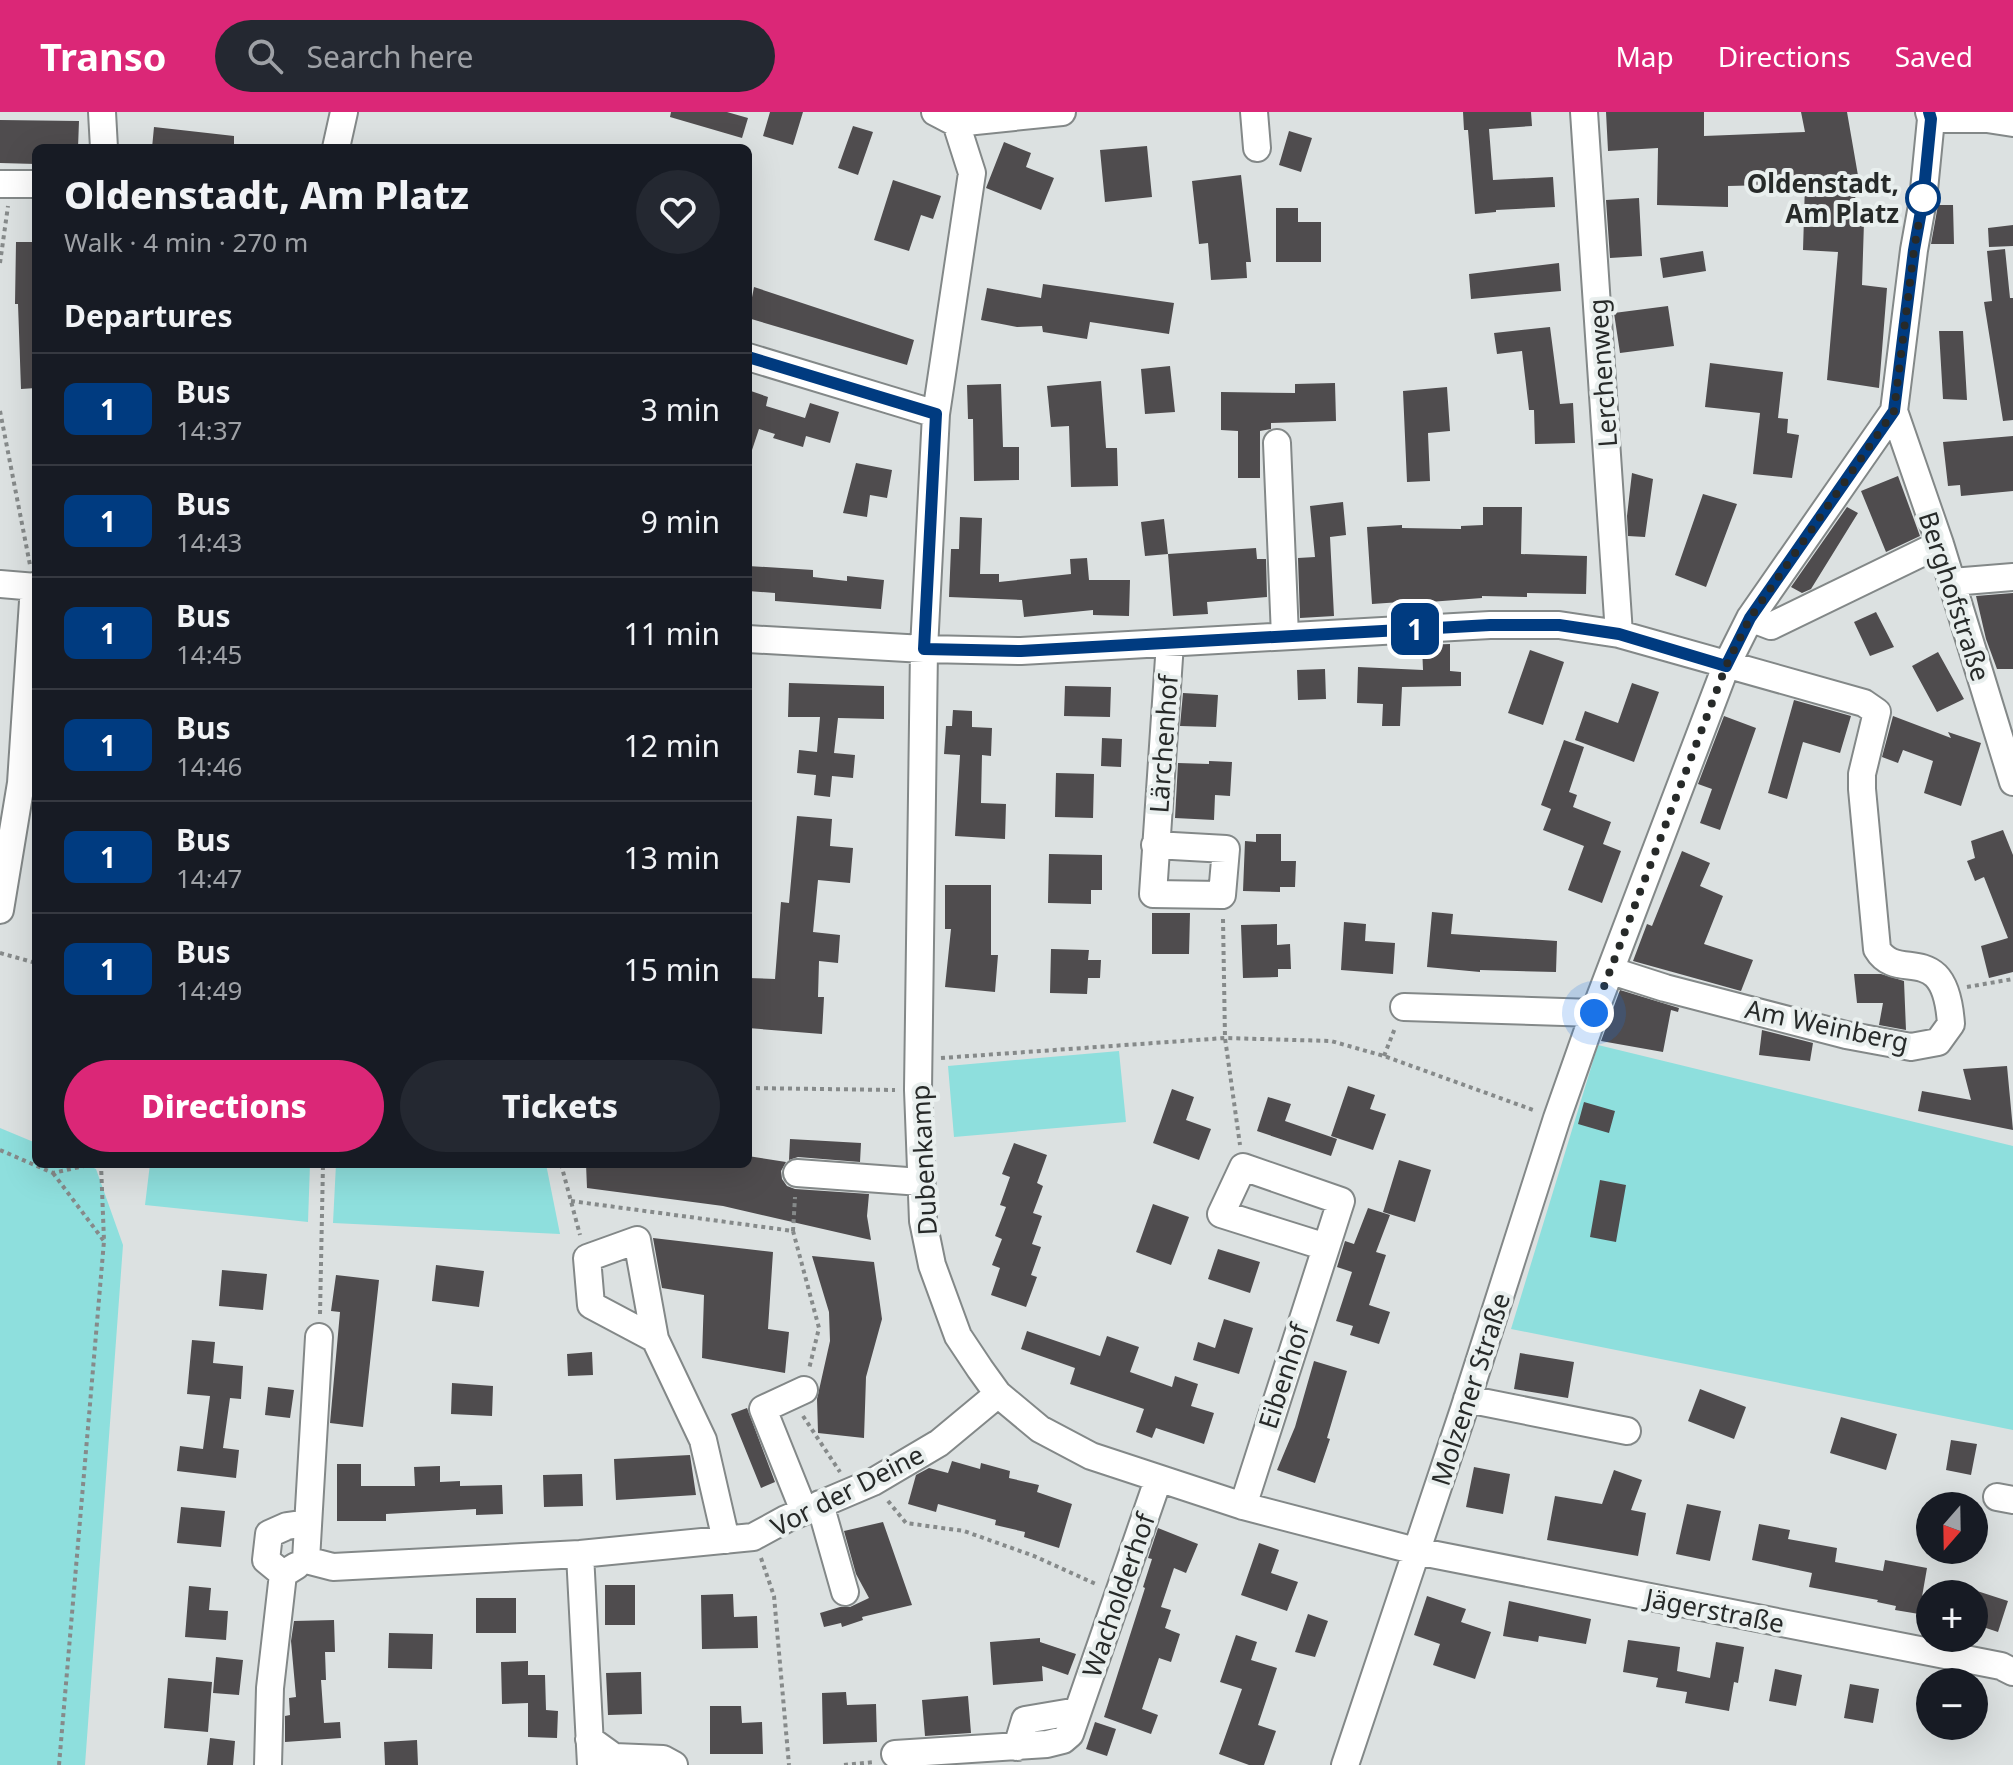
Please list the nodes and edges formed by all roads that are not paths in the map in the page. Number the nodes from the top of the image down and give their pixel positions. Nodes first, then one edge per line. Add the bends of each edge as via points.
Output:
1 (102, 112) edge
2 (344, 112) edge
3 (1062, 112) edge
4 (1254, 112) edge
5 (1584, 112) edge
6 (945, 116) edge
7 (1930, 116) edge
8 (2013, 123) edge
9 (104, 144) edge
10 (337, 144) edge
11 (1257, 148) dead end
12 (752, 358) edge
13 (1894, 411) junction
14 (936, 414) junction
15 (1277, 443) dead end
16 (1940, 544) junction
17 (2013, 577) edge
18 (1952, 582) junction
19 (0, 584) edge
20 (32, 586) edge
21 (1750, 618) junction
22 (32, 628) edge
23 (1619, 634) junction
24 (1285, 636) junction
25 (752, 639) edge
26 (1170, 643) junction
27 (924, 649) junction
28 (1726, 666) junction
29 (2013, 782) edge
30 (1155, 845) junction
31 (0, 910) edge
32 (1612, 971) junction
33 (1404, 1007) road end
34 (1594, 1013) junction
35 (797, 1173) road end
36 (921, 1182) junction
37 (1326, 1247) junction
38 (319, 1337) road end
39 (655, 1339) junction
40 (804, 1390) road end
41 (998, 1394) junction
42 (1467, 1399) junction
43 (1627, 1431) dead end
44 (1158, 1480) junction
45 (1243, 1506) junction
46 (812, 1508) junction
47 (308, 1523) junction
48 (726, 1540) junction
49 (1416, 1551) junction
50 (580, 1554) junction
51 (306, 1560) junction
52 (283, 1574) junction
53 (845, 1592) dead end
54 (2013, 1672) edge
55 (590, 1752) edge
56 (895, 1754) road end
57 (268, 1765) edge
58 (674, 1765) edge
59 (1345, 1765) edge

1 - 9 street
2 - 10 street
3 - 6 street
4 - 11 street
5 - 23 street, Lerchenweg
6 - 14 street, Dubenkamp via 972,173
7 - 8 street
7 - 13 street, Molzener Straße
12 - 14 street
13 - 16 street, Berghofstraße
13 - 21 street, Molzener Straße
14 - 27 street, Dubenkamp
15 - 24 street
16 - 18 street, Berghofstraße
16 - 21 street via 1771,626
17 - 18 street
18 - 29 street, Berghofstraße
19 - 20 street
21 - 28 street, Molzener Straße
22 - 31 street via 21,783
23 - 24 street via 1559,625 1490,625
23 - 28 street
24 - 26 street
25 - 27 street
26 - 27 street via 1021,651
26 - 30 street, Lärchenhof
27 - 36 street, Dubenkamp
28 - 32 street, Molzener Straße
28 - 32 street, Am Weinberg via 1864,703 1877,712 1862,774 1877,949 1883,959 1918,965 1937,976 1950,1004 1951,1024 1938,1042 1911,1047 1846,1035
30 - 30 street, Lärchenhof via 1153,894 1222,895 1226,849
32 - 34 street, Molzener Straße
33 - 34 street
34 - 42 street, Molzener Straße
35 - 36 street
36 - 41 street, Dubenkamp via 923,1221 944,1300 958,1336
37 - 37 street, Eibenhof via 1341,1201 1243,1167 1221,1214
37 - 45 street, Eibenhof
38 - 47 street
39 - 39 street via 637,1240 587,1258 591,1305
39 - 48 street via 703,1440
40 - 46 street via 763,1409
41 - 44 street, Dubenkamp via 1040,1429 1091,1456
41 - 46 street, Vor der Deine via 939,1443
42 - 43 street
42 - 49 street, Molzener Straße
44 - 45 street, Dubenkamp
44 - 56 street, Wacholderhof via 1078,1711 1025,1720 1017,1747
45 - 49 street, Dubenkamp
46 - 48 street, Vor der Deine via 753,1537
46 - 53 street
47 - 51 street
47 - 52 street via 269,1534 266,1560
48 - 50 street, Vor der Deine
49 - 54 street, Jägerstraße
49 - 59 street, Molzener Straße
50 - 51 street, Vor der Deine via 333,1567
50 - 55 street
51 - 52 street
52 - 57 street via 270,1688
55 - 58 street via 663,1759

